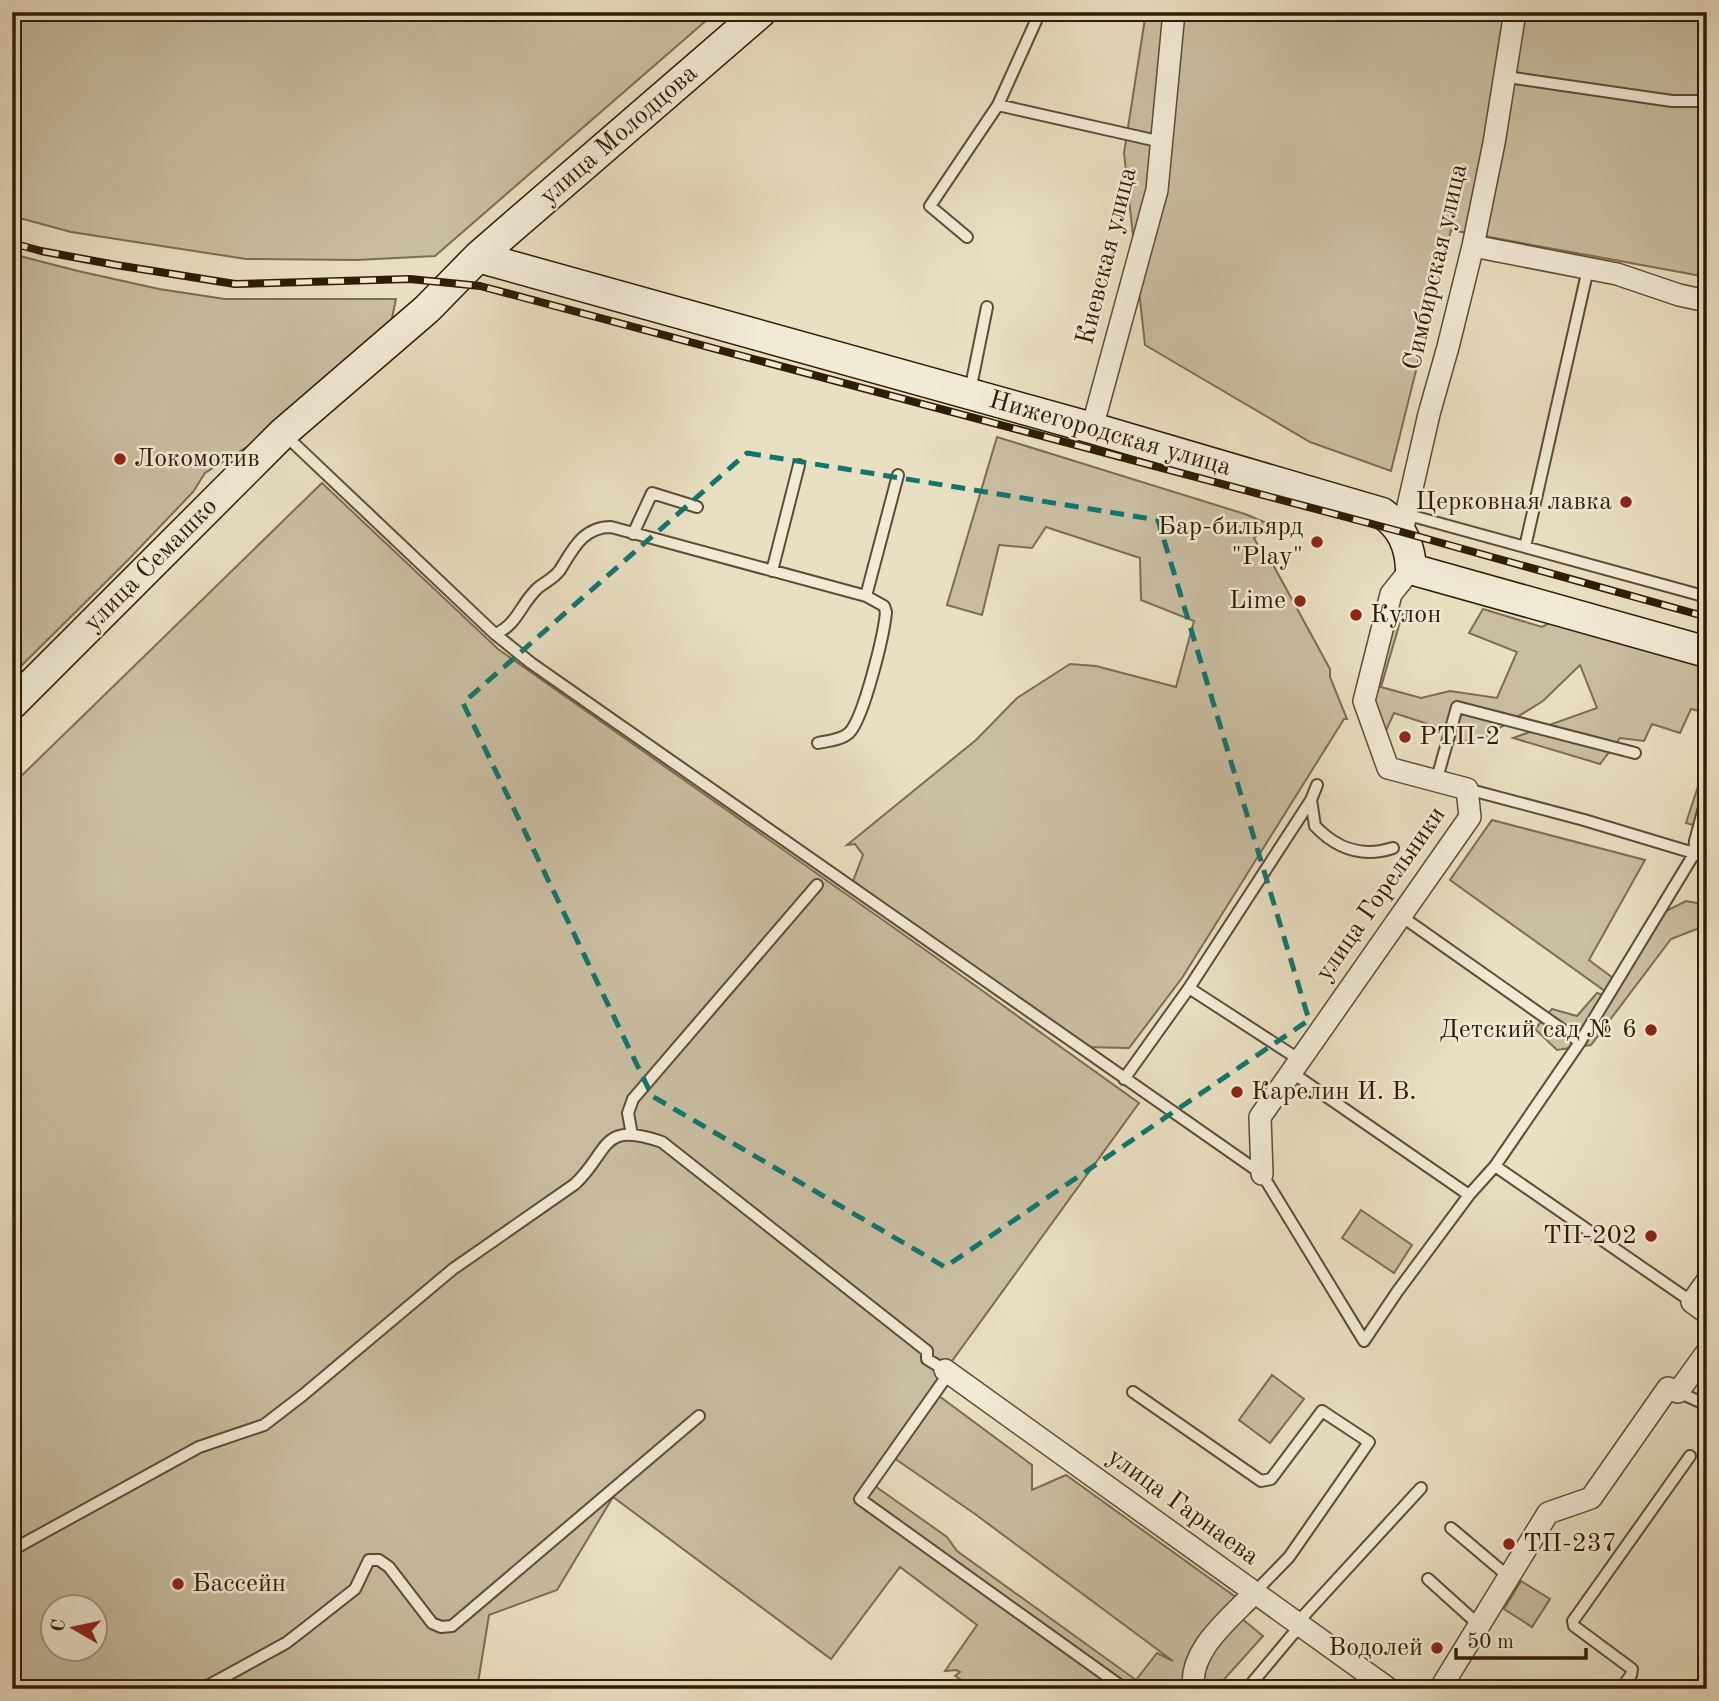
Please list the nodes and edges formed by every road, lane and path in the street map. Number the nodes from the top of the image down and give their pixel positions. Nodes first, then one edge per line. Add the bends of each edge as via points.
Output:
1 (761, 12) edge
2 (1041, 12) edge
3 (1174, 12) edge
4 (1515, 12) edge
5 (1514, 78) dead end
6 (1707, 101) edge
7 (998, 105) junction
8 (1162, 142) junction
9 (967, 237) dead end
10 (1473, 246) junction
11 (478, 257) junction
12 (1588, 269) junction
13 (1707, 301) edge
14 (988, 307) dead end
15 (970, 394) junction
16 (1092, 428) junction
17 (283, 433) junction
18 (799, 465) dead end
19 (898, 475) dead end
20 (697, 507) dead end
21 (1404, 523) junction
22 (633, 534) junction
23 (1525, 547) junction
24 (1411, 569) junction
25 (772, 571) junction
26 (866, 596) junction
27 (1707, 597) edge
28 (495, 635) junction
29 (1707, 652) edge
30 (12, 704) edge
31 (818, 743) dead end
32 (1634, 753) dead end
33 (1436, 782) junction
34 (1317, 785) dead end
35 (1467, 789) junction
36 (1707, 796) edge
37 (1311, 800) junction
38 (1393, 848) dead end
39 (1694, 854) junction
40 (1707, 857) edge
41 (817, 884) dead end
42 (1401, 916) junction
43 (1189, 988) junction
44 (1580, 1042) junction
45 (1296, 1066) junction
46 (1124, 1079) junction
47 (632, 1135) junction
48 (1495, 1166) junction
49 (1262, 1174) junction
50 (1469, 1195) junction
51 (1707, 1281) edge
52 (1699, 1307) edge
53 (1707, 1352) edge
54 (947, 1371) junction
55 (1133, 1392) dead end
56 (1678, 1392) junction
57 (1707, 1405) edge
58 (699, 1416) dead end
59 (1690, 1456) dead end
60 (1421, 1488) dead end
61 (1451, 1528) dead end
62 (12, 1550) edge
63 (1509, 1577) junction
64 (1428, 1578) dead end
65 (1255, 1592) junction
66 (1300, 1625) junction
67 (1479, 1625) junction
68 (1192, 1688) edge
69 (202, 1689) edge
70 (1125, 1689) edge
71 (1247, 1689) edge
72 (1389, 1689) edge
73 (1440, 1689) edge
74 (1621, 1689) edge

1 - 11 street, улица Молодцова
2 - 7 lane
3 - 8 street, Киевская улица
4 - 10 street, Симбирская улица
5 - 6 lane via 1672,101
7 - 8 lane
7 - 9 lane via 930,206
8 - 16 street, Киевская улица via 1157,190
10 - 12 street
10 - 21 street, Симбирская улица
11 - 15 street, Нижегородская улица
11 - 17 street, улица Семашко via 427,309
12 - 13 street
12 - 23 lane
14 - 15 lane
15 - 16 street, Нижегородская улица
16 - 21 street, Нижегородская улица
17 - 28 lane
17 - 30 street, улица Семашко
18 - 25 lane
19 - 26 lane
20 - 22 lane via 652,493
21 - 23 lane
21 - 24 street
22 - 25 lane
22 - 28 lane via 601,527 586,533 511,626
23 - 27 lane
24 - 29 street
24 - 33 street, улица Горельники via 1391,594 1364,701 1388,768
25 - 26 lane
26 - 31 lane via 886,612 861,711 849,733
28 - 46 lane
32 - 33 lane via 1457,707
33 - 35 street, улица Горельники
34 - 37 lane
35 - 39 lane
35 - 42 street, улица Горельники via 1471,817
36 - 39 lane
37 - 38 lane via 1315,826 1338,846 1359,853
37 - 43 lane
39 - 40 lane
39 - 44 lane
41 - 47 lane via 633,1099 628,1113
42 - 44 lane
42 - 45 street, улица Горельники
43 - 45 lane
43 - 46 lane
44 - 48 lane
45 - 49 street, улица Горельники via 1260,1116
45 - 50 lane
46 - 49 lane
47 - 54 lane via 662,1142
47 - 62 lane via 609,1140 575,1184 453,1269 264,1425 198,1447
48 - 50 lane
48 - 52 lane
49 - 50 lane via 1364,1341
51 - 52 street
53 - 56 street
54 - 65 street, улица Гарнаева
54 - 70 lane via 860,1499
55 - 65 lane via 1261,1481 1271,1479 1322,1411 1368,1442 1289,1557
56 - 57 lane
56 - 63 street via 1668,1388 1591,1498 1548,1513
58 - 69 lane via 452,1626 432,1623 389,1567 369,1560 355,1589 286,1643
59 - 74 lane via 1573,1621 1632,1669
60 - 66 lane
61 - 63 lane
63 - 67 street
64 - 67 lane
65 - 66 street, улица Гарнаева
65 - 68 street via 1200,1654
66 - 71 lane
66 - 72 street, улица Гарнаева
67 - 73 street

